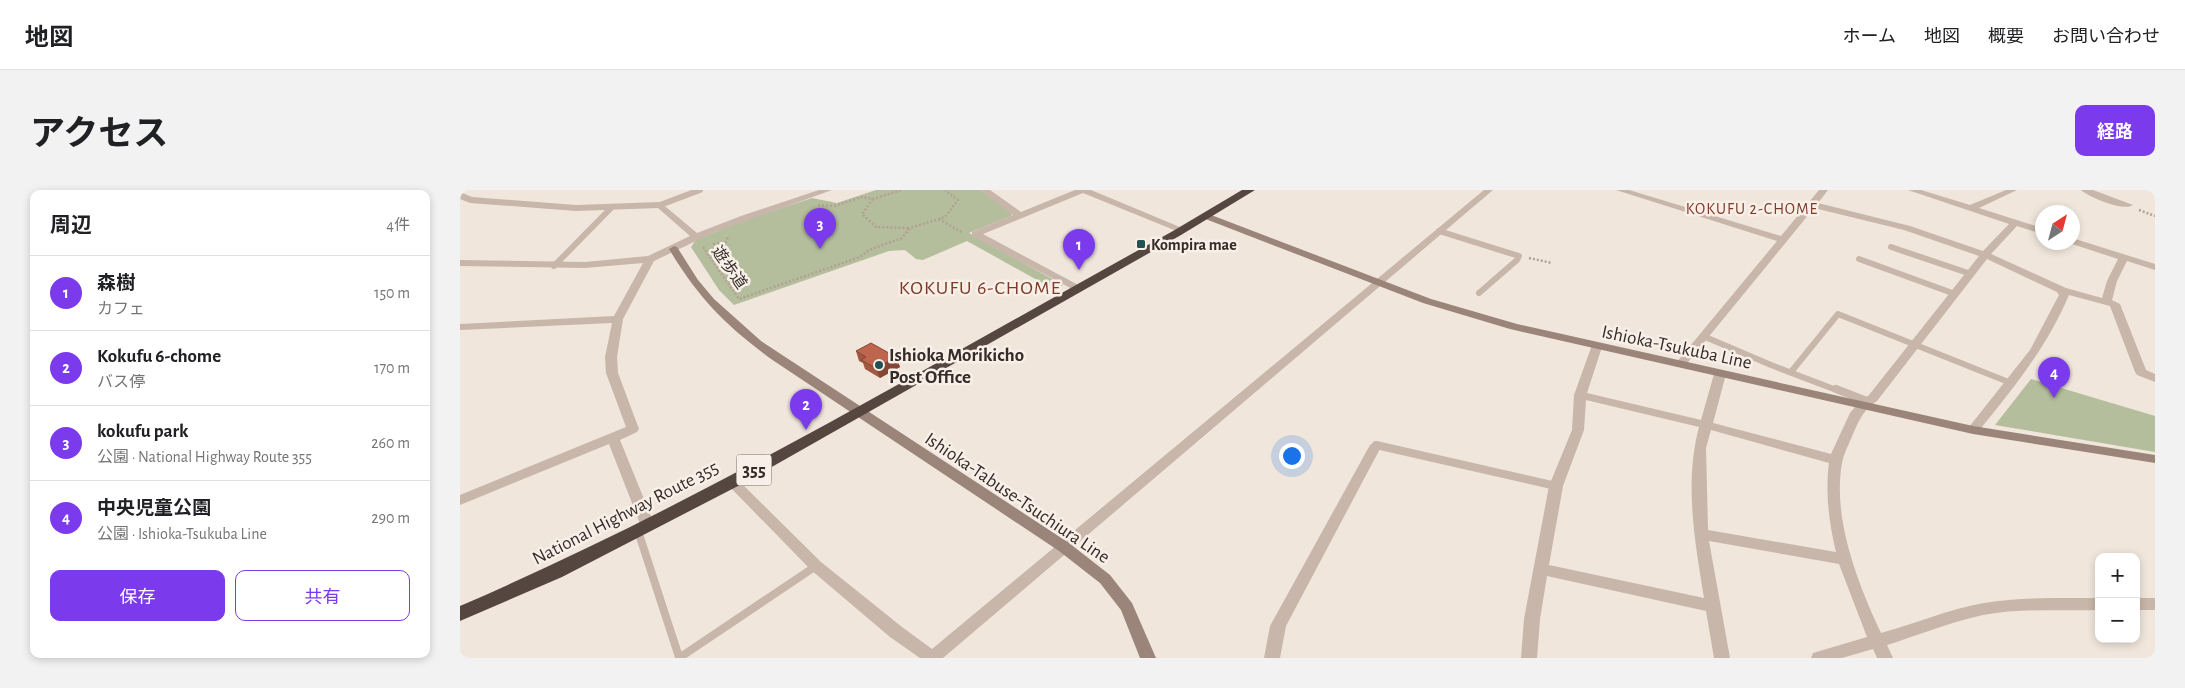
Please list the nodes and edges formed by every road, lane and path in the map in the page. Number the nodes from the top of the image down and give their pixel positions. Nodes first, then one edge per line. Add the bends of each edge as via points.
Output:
1 (700, 190) edge
2 (828, 190) edge
3 (902, 190) edge
4 (945, 190) edge
5 (984, 190) edge
6 (1083, 190) edge
7 (1250, 190) edge
8 (1489, 190) edge
9 (1620, 190) edge
10 (1824, 190) edge
11 (1912, 190) edge
12 (2013, 190) edge
13 (2085, 190) edge
14 (460, 195) edge
15 (873, 199) junction
16 (811, 204) dead end
17 (660, 205) junction
18 (1813, 205) junction
19 (2128, 205) dead end
20 (611, 208) junction
21 (1972, 208) junction
22 (1019, 216) junction
23 (1206, 216) junction
24 (2016, 222) junction
25 (910, 228) junction
26 (2035, 229) edge
27 (1182, 230) junction
28 (731, 231) dead end
29 (1439, 231) junction
30 (696, 237) junction
31 (1783, 240) junction
32 (2080, 244) edge
33 (1891, 246) dead end
34 (674, 250) junction
35 (1986, 255) junction
36 (1519, 256) junction
37 (2124, 258) junction
38 (650, 259) junction
39 (1860, 259) dead end
40 (460, 263) edge
41 (1552, 263) dead end
42 (554, 266) junction
43 (2155, 267) edge
44 (1971, 274) junction
45 (1380, 282) junction
46 (1078, 289) junction
47 (2062, 290) junction
48 (1479, 293) dead end
49 (1955, 294) junction
50 (2106, 302) junction
51 (618, 319) junction
52 (460, 327) edge
53 (1704, 336) junction
54 (1916, 344) junction
55 (1596, 346) junction
56 (1680, 365) junction
57 (1791, 372) junction
58 (1720, 374) junction
59 (2155, 378) edge
60 (2011, 383) junction
61 (1580, 395) junction
62 (1864, 403) junction
63 (859, 412) junction
64 (1706, 425) junction
65 (1973, 430) junction
66 (613, 438) junction
67 (1376, 445) joint
68 (2155, 459) edge
69 (1836, 460) junction
70 (732, 482) junction
71 (1556, 486) junction
72 (460, 500) edge
73 (643, 529) junction
74 (1701, 534) junction
75 (1064, 547) junction
76 (1844, 558) junction
77 (816, 566) junction
78 (1541, 570) junction
79 (2095, 604) edge
80 (2140, 604) edge
81 (2155, 604) edge
82 (1713, 606) junction
83 (460, 614) edge
84 (1876, 640) junction
85 (679, 658) edge
86 (932, 658) edge
87 (1148, 658) edge
88 (1272, 658) edge
89 (1529, 658) edge
90 (1722, 658) edge
91 (1819, 658) edge
92 (1885, 658) edge

1 - 17 lane
2 - 30 street
3 - 15 path
4 - 25 path, 遊歩道 via 958,200 945,217
5 - 22 street
6 - 22 street
6 - 27 street
7 - 23 highway, National Highway Route 355 / 355
8 - 29 street
9 - 31 street
10 - 18 street
11 - 21 street
12 - 21 street
13 - 19 street
14 - 20 street via 479,200
15 - 16 path via 862,197 834,206
15 - 25 path, 遊歩道 via 862,214 876,227
17 - 20 street
17 - 30 street
18 - 31 street
18 - 35 street via 1885,221
20 - 42 lane
21 - 24 street
22 - 46 street via 975,234
23 - 27 highway, National Highway Route 355 / 355
23 - 45 main road, Ishioka-Tsukuba Line
24 - 26 street
24 - 35 street
25 - 28 path, 遊歩道 via 902,238 869,250 860,257 739,300 702,248 726,242
27 - 46 highway, National Highway Route 355 / 355
29 - 36 lane
29 - 45 street
30 - 34 street
31 - 53 street
32 - 37 street
33 - 44 lane
34 - 38 street
34 - 63 main road, Ishioka-Tabuse-Tsuchiura Line via 701,291 737,327 778,359
35 - 44 street
35 - 47 street
36 - 41 path
36 - 48 lane
37 - 43 street
37 - 50 street
38 - 42 street
38 - 51 street
39 - 49 lane
40 - 42 street
44 - 49 street
45 - 55 main road, Ishioka-Tsukuba Line via 1468,314
45 - 75 street
46 - 63 highway, National Highway Route 355 / 355
47 - 50 street
47 - 60 street via 2064,294 2043,340
49 - 54 street
50 - 59 street via 2115,304 2141,372
51 - 52 street
51 - 66 street via 611,357 612,373 634,429
53 - 56 street
53 - 57 lane
54 - 57 lane via 1838,314
54 - 60 lane
54 - 62 street via 1873,398
55 - 56 main road, Ishioka-Tsukuba Line
55 - 61 street
56 - 58 main road, Ishioka-Tsukuba Line
57 - 62 lane
58 - 62 main road, Ishioka-Tsukuba Line
58 - 64 street
60 - 65 street
61 - 64 street
61 - 71 street via 1578,430
62 - 65 main road, Ishioka-Tsukuba Line
62 - 69 street
63 - 70 highway, National Highway Route 355 / 355
63 - 75 main road, Ishioka-Tabuse-Tsuchiura Line
64 - 69 street
64 - 74 street via 1700,448
65 - 68 main road, Ishioka-Tsukuba Line
66 - 72 street
66 - 73 street
67 - 71 lane
67 - 88 street via 1278,626
69 - 76 street via 1834,505
70 - 73 highway, National Highway Route 355 / 355
70 - 77 street
71 - 78 street
73 - 83 highway, National Highway Route 355 / 355
73 - 85 lane
74 - 76 street
74 - 82 street
75 - 86 street
75 - 87 main road, Ishioka-Tabuse-Tsuchiura Line via 1105,579 1128,607
76 - 84 street
77 - 85 lane
77 - 86 street
78 - 82 street
78 - 89 street
79 - 84 street via 1984,609
80 - 81 street
82 - 90 street
84 - 91 street
84 - 92 street

